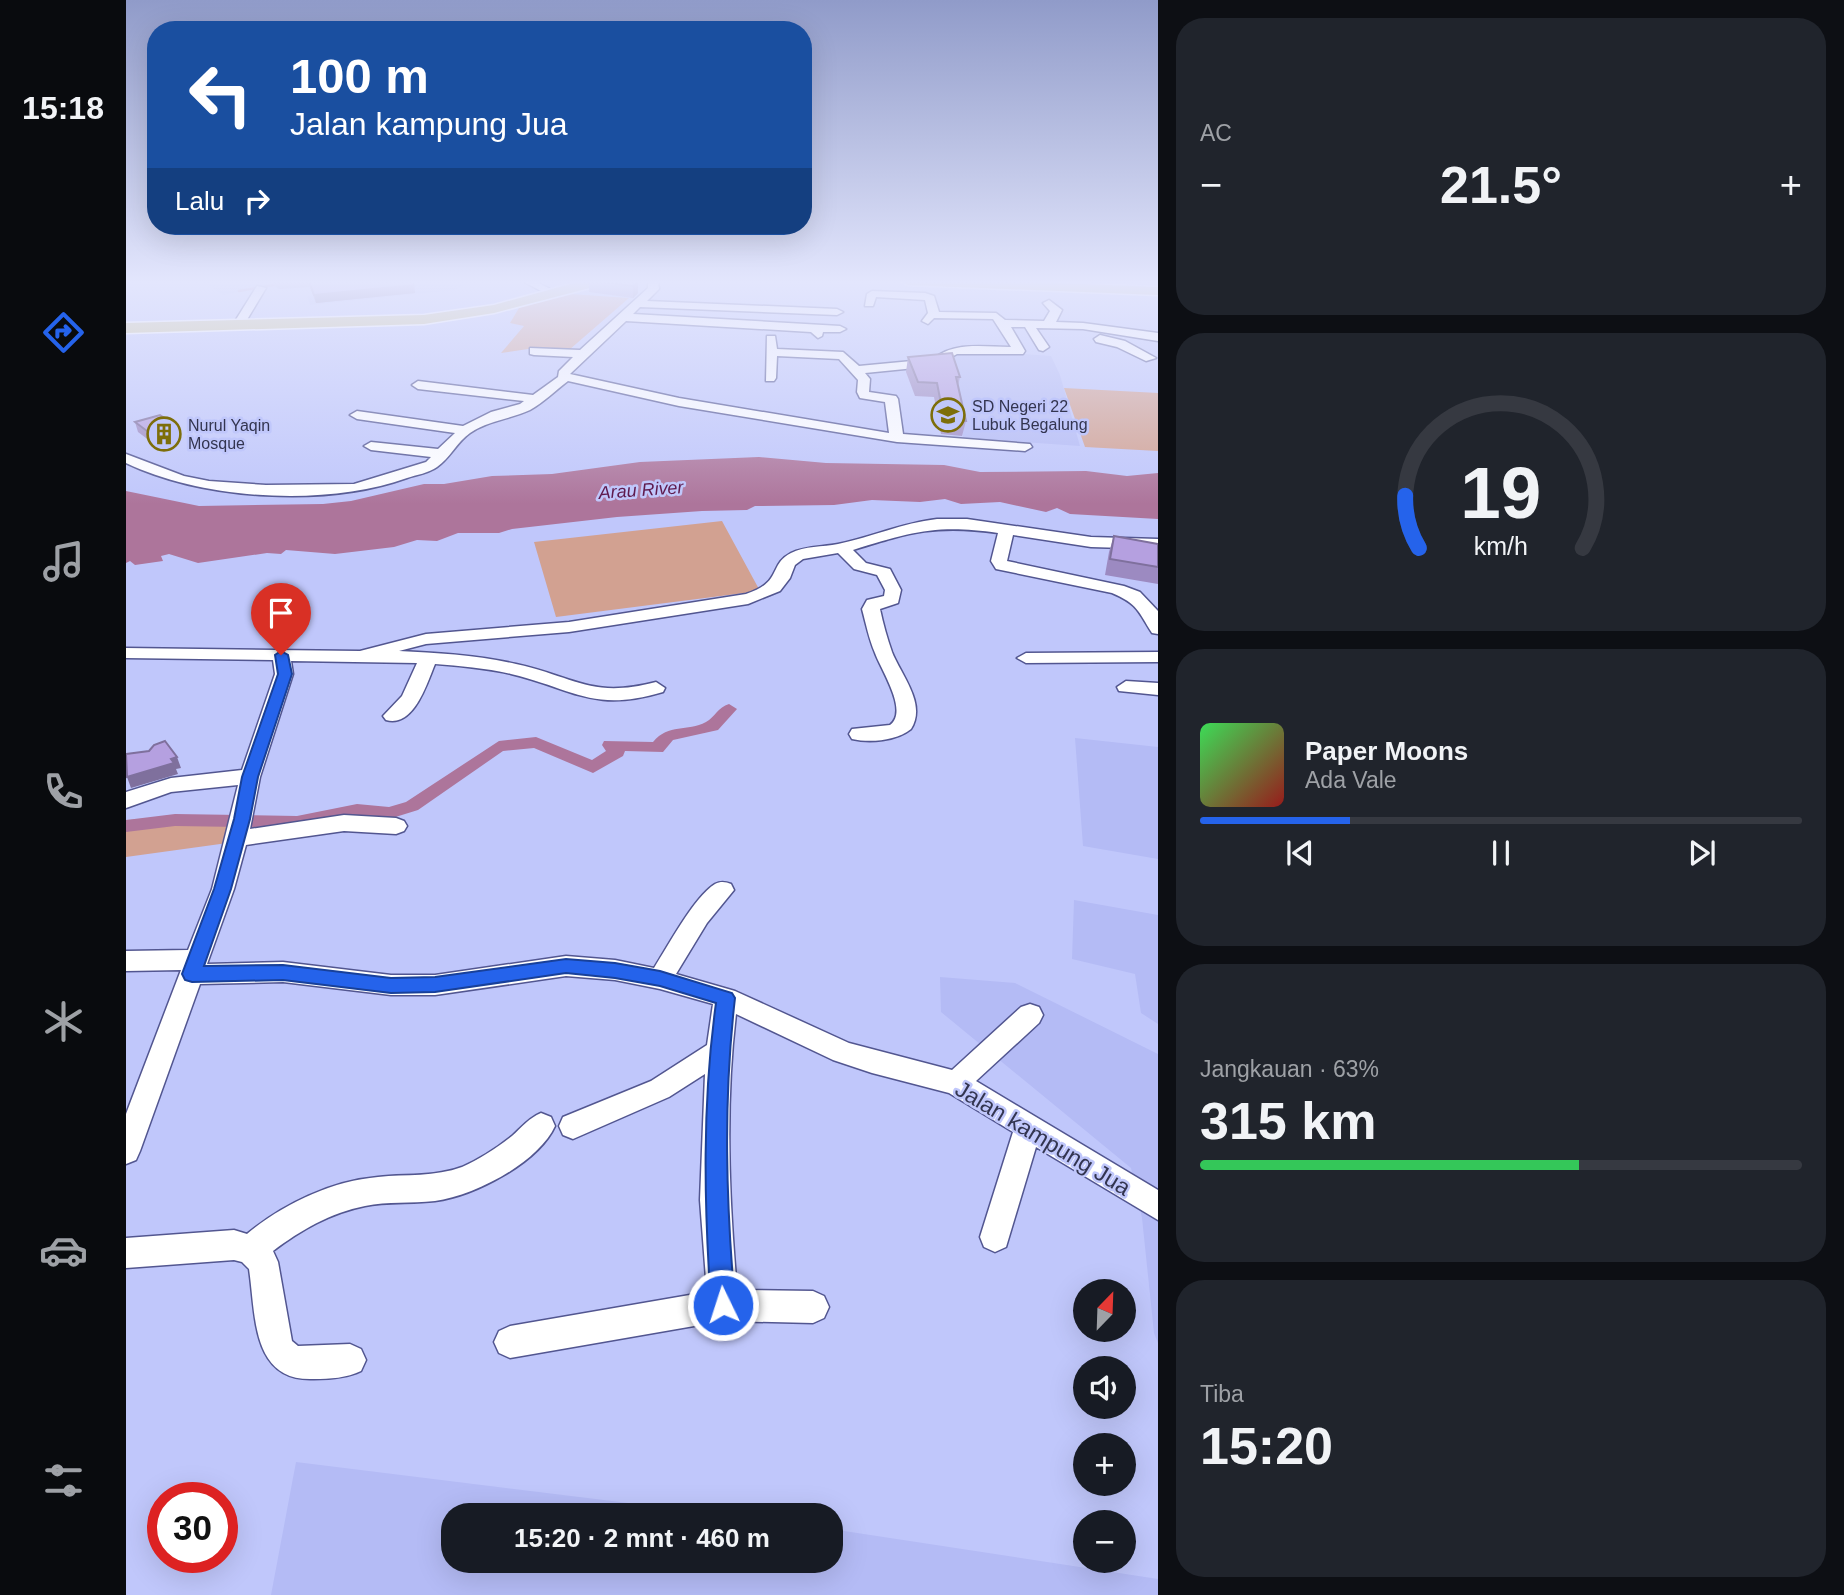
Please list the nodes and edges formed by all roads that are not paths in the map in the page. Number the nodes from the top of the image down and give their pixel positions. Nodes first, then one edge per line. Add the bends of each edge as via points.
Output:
1 (582, 355) edge
2 (772, 355) edge
3 (833, 355) edge
4 (943, 355) edge
5 (1147, 355) edge
6 (1150, 358) dead end
7 (856, 370) junction
8 (566, 377) junction
9 (770, 378) dead end
10 (418, 385) dead end
11 (537, 399) junction
12 (357, 415) dead end
13 (465, 430) junction
14 (897, 438) junction
15 (371, 446) dead end
16 (1025, 447) dead end
17 (442, 454) junction
18 (126, 458) edge
19 (1007, 530) junction
20 (1158, 544) edge
21 (842, 548) junction
22 (1158, 629) edge
23 (126, 653) edge
24 (281, 655) junction
25 (365, 655) junction
26 (1027, 657) dead end
27 (1158, 657) edge
28 (428, 660) junction
29 (1126, 687) dead end
30 (656, 688) dead end
31 (1158, 689) edge
32 (393, 716) dead end
33 (859, 734) dead end
34 (250, 777) junction
35 (126, 801) edge
36 (396, 826) dead end
37 (239, 830) junction
38 (723, 890) dead end
39 (126, 961) edge
40 (194, 967) junction
41 (660, 979) junction
42 (726, 998) junction
43 (1030, 1015) dead end
44 (719, 1051) junction
45 (956, 1083) junction
46 (541, 1126) dead end
47 (573, 1126) dead end
48 (1028, 1126) junction
49 (126, 1151) edge
50 (1158, 1206) edge
51 (995, 1237) dead end
52 (251, 1250) junction
53 (126, 1253) edge
54 (723, 1305) junction
55 (813, 1307) dead end
56 (510, 1342) dead end
57 (349, 1360) dead end

1 - 8 street via 563,374
2 - 9 street
3 - 7 street via 843,356
4 - 7 street via 935,362
5 - 6 street
7 - 14 street via 864,379 865,395 891,399
8 - 11 street
8 - 14 street via 679,402
10 - 11 street
11 - 13 street
12 - 13 street
13 - 17 street
14 - 16 street
15 - 17 street
17 - 18 street via 432,464 369,486 293,489 232,489 186,482
19 - 20 street via 1091,542
19 - 21 street via 937,524
19 - 22 street via 999,561 1002,566 1133,595 1147,607
21 - 25 street via 798,555 787,563 773,589 748,599 569,627 426,639
21 - 33 street via 860,566 884,572 893,590 892,599 870,609 907,716 897,730
23 - 24 street
24 - 25 street
24 - 34 street via 285,674
25 - 28 street
26 - 27 street
28 - 30 street via 497,665 609,698
28 - 32 street via 415,691
29 - 31 street
34 - 35 street via 183,781
34 - 37 street
36 - 37 street via 344,823
37 - 40 street
38 - 41 street via 699,917
39 - 40 street, Jalan kampung Jua
40 - 41 street, Jalan kampung Jua via 391,985 435,985 566,966
40 - 49 street
41 - 42 street, Jalan kampung Jua
42 - 44 street
42 - 45 street, Jalan kampung Jua via 842,1052
43 - 45 street
44 - 47 street via 660,1089
44 - 54 street via 715,1200
45 - 48 street, Jalan kampung Jua
46 - 52 street via 477,1175 435,1188 387,1189 332,1201 276,1228
48 - 50 street, Jalan kampung Jua
48 - 51 street
52 - 53 street via 234,1245
52 - 57 street via 263,1262 281,1356 294,1363
54 - 55 street
54 - 56 street

